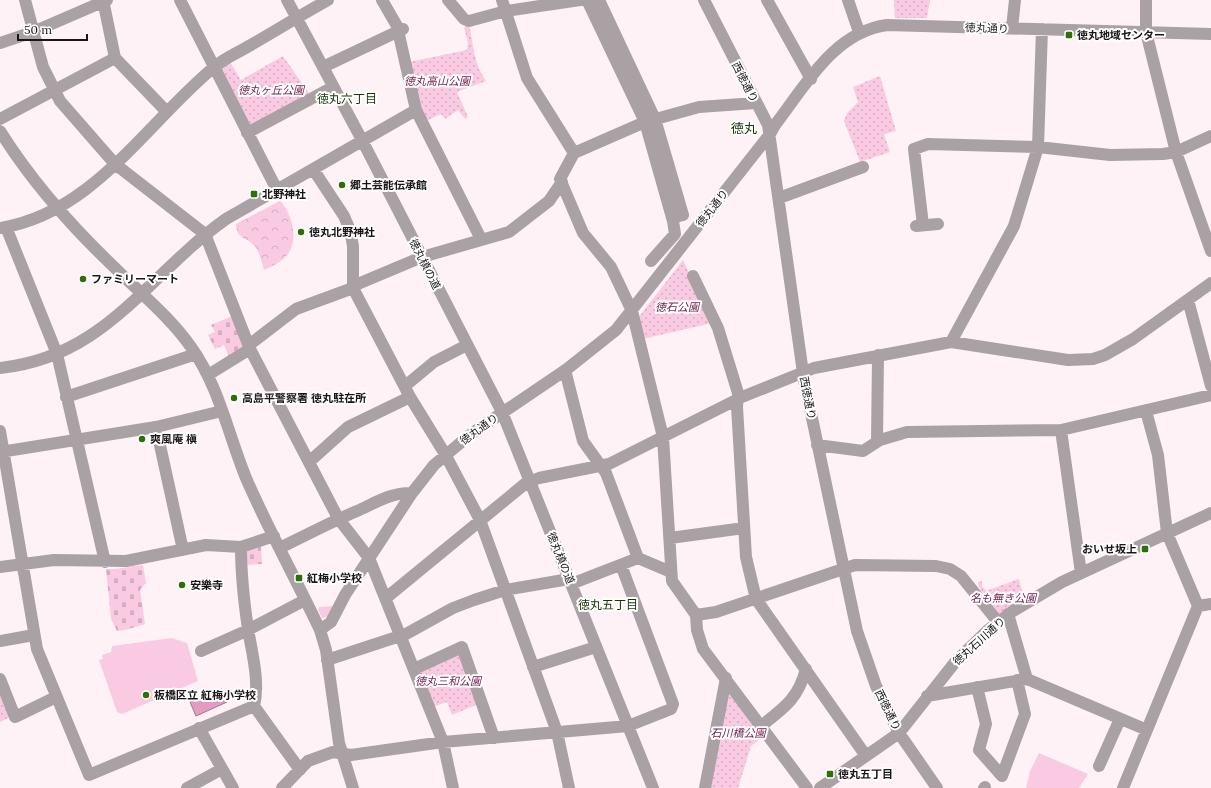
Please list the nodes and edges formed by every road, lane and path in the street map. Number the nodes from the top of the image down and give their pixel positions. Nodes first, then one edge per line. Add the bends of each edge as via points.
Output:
1 (25, 0) edge
2 (180, 0) edge
3 (287, 0) edge
4 (328, 0) edge
5 (382, 0) edge
6 (448, 0) edge
7 (580, 0) edge
8 (587, 0) edge
9 (599, 0) edge
10 (704, 0) edge
11 (767, 0) edge
12 (848, 0) edge
13 (1015, 0) edge
14 (1146, 0) edge
15 (104, 1) edge
16 (504, 5) edge
17 (296, 18) junction
18 (1012, 28) junction
19 (1042, 29) junction
20 (401, 30) junction
21 (33, 32) junction
22 (859, 32) junction
23 (1146, 32) junction
24 (1211, 34) edge
25 (0, 43) edge
26 (115, 58) junction
27 (214, 67) junction
28 (323, 67) junction
29 (811, 79) junction
30 (333, 87) junction
31 (53, 89) junction
32 (756, 103) junction
33 (416, 110) junction
34 (167, 112) junction
35 (0, 119) edge
36 (650, 120) junction
37 (0, 131) edge
38 (247, 133) junction
39 (770, 134) junction
40 (1211, 136) edge
41 (362, 140) junction
42 (1038, 147) junction
43 (1176, 152) junction
44 (574, 153) junction
45 (115, 164) junction
46 (863, 167) dead end
47 (313, 168) junction
48 (562, 182) junction
49 (276, 190) junction
50 (779, 198) junction
51 (56, 208) junction
52 (938, 224) dead end
53 (3, 228) edge
54 (205, 234) junction
55 (480, 239) junction
56 (1211, 251) edge
57 (422, 257) junction
58 (651, 261) dead end
59 (694, 276) dead end
60 (1211, 283) edge
61 (353, 287) junction
62 (141, 293) junction
63 (1188, 300) junction
64 (632, 311) junction
65 (951, 342) junction
66 (467, 345) junction
67 (250, 347) junction
68 (57, 354) junction
69 (196, 354) junction
70 (878, 355) junction
71 (0, 368) edge
72 (565, 370) junction
73 (803, 371) junction
74 (208, 375) junction
75 (1211, 386) edge
76 (407, 392) junction
77 (1211, 395) edge
78 (66, 397) junction
79 (738, 399) junction
80 (222, 410) junction
81 (1146, 411) junction
82 (502, 412) junction
83 (156, 427) junction
84 (1062, 430) junction
85 (0, 431) edge
86 (663, 437) junction
87 (76, 440) junction
88 (877, 442) junction
89 (817, 445) junction
90 (2, 452) edge
91 (445, 454) junction
92 (309, 462) junction
93 (602, 466) junction
94 (530, 482) junction
95 (412, 493) junction
96 (1211, 513) edge
97 (338, 518) junction
98 (480, 520) junction
99 (744, 528) junction
100 (1167, 533) junction
101 (274, 536) junction
102 (670, 538) junction
103 (241, 547) junction
104 (280, 548) junction
105 (183, 550) junction
106 (369, 558) junction
107 (638, 558) junction
108 (105, 562) junction
109 (23, 564) junction
110 (621, 565) junction
111 (0, 567) edge
112 (842, 568) junction
113 (671, 572) junction
114 (1081, 573) junction
115 (570, 582) junction
116 (505, 590) junction
117 (386, 598) junction
118 (756, 599) junction
119 (306, 600) junction
120 (1211, 604) edge
121 (1198, 606) junction
122 (1008, 614) junction
123 (696, 615) junction
124 (998, 622) junction
125 (248, 629) junction
126 (320, 630) junction
127 (34, 635) junction
128 (401, 636) junction
129 (0, 641) edge
130 (596, 647) junction
131 (201, 651) dead end
132 (327, 660) junction
133 (533, 667) junction
134 (414, 669) junction
135 (806, 669) junction
136 (726, 678) junction
137 (0, 679) edge
138 (1022, 679) junction
139 (977, 687) junction
140 (927, 696) junction
141 (56, 697) junction
142 (254, 706) junction
143 (1120, 719) junction
144 (628, 726) junction
145 (761, 726) junction
146 (199, 728) junction
147 (1147, 730) junction
148 (557, 732) junction
149 (899, 733) junction
150 (494, 738) junction
151 (443, 742) junction
152 (342, 753) junction
153 (866, 756) junction
154 (1099, 766) dead end
155 (222, 769) junction
156 (300, 770) junction
157 (187, 788) edge
158 (233, 788) edge
159 (282, 788) edge
160 (353, 788) edge
161 (453, 788) edge
162 (568, 788) edge
163 (653, 788) edge
164 (705, 788) edge
165 (807, 788) edge
166 (820, 788) edge
167 (937, 788) edge
168 (1123, 788) edge

1 - 21 street
2 - 27 street
3 - 17 street, 徳丸槙の道
4 - 17 street
5 - 20 street
6 - 16 street via 469,21
7 - 16 street
8 - 36 street
9 - 36 street
10 - 32 street, 西徳通り
11 - 29 street
12 - 22 street
13 - 18 street
14 - 23 street
15 - 21 street
15 - 26 street
16 - 44 street via 527,78
17 - 27 street
17 - 28 street, 徳丸槙の道
18 - 19 street, 徳丸通り
18 - 22 street, 徳丸通り via 887,25 873,26
19 - 23 street, 徳丸通り
19 - 42 street
20 - 28 street
20 - 33 street
21 - 25 street
21 - 31 street via 43,67
22 - 29 street, 徳丸通り via 831,53
23 - 24 street, 徳丸通り
23 - 43 street
26 - 31 street
26 - 34 street
27 - 34 street
27 - 38 street
28 - 30 street, 徳丸槙の道
29 - 39 street, 徳丸通り
30 - 38 street
30 - 41 street, 徳丸槙の道
31 - 35 street
31 - 45 street via 68,112
32 - 36 street via 699,106
32 - 39 street, 西徳通り
33 - 41 street
33 - 55 street
34 - 45 street
36 - 44 street
36 - 58 street via 675,234
37 - 51 street via 34,182
38 - 49 street
39 - 50 street, 西徳通り
39 - 64 street, 徳丸通り
40 - 43 street
41 - 47 street
41 - 57 street, 徳丸槙の道
42 - 43 street via 1110,155
42 - 52 street via 928,144 911,149 920,225
42 - 65 street via 1014,226
43 - 56 street
44 - 48 street via 560,178
45 - 51 street via 88,188
45 - 54 street
46 - 50 street
47 - 49 street
47 - 61 street via 344,216 350,230 353,246
48 - 55 street via 549,201 509,232
48 - 64 street via 583,232 611,267
49 - 54 street
50 - 73 street, 西徳通り
51 - 53 street via 32,220
51 - 62 street
53 - 68 street
54 - 62 street
54 - 67 street
55 - 57 street
57 - 61 street
57 - 66 street, 徳丸槙の道
59 - 79 street via 718,328
60 - 63 street
61 - 67 street via 296,309
61 - 76 street
62 - 68 street via 102,328
62 - 69 street via 172,323
63 - 65 street via 1115,350 1093,359 1068,360
63 - 75 street
64 - 72 street, 徳丸通り via 612,334
64 - 86 street
65 - 70 street
66 - 76 street via 434,362
66 - 82 street, 徳丸槙の道
67 - 74 street
67 - 92 street
68 - 71 street
68 - 78 street
69 - 74 street
69 - 78 street
70 - 73 street
70 - 88 street
72 - 82 street, 徳丸通り
72 - 93 street via 583,441
73 - 79 street
73 - 89 street, 西徳通り
74 - 80 street
76 - 91 street
76 - 92 street via 348,427
77 - 81 street
78 - 87 street
79 - 86 street
79 - 99 street
80 - 83 street
80 - 101 street via 247,478
81 - 84 street
81 - 100 street via 1158,455
82 - 91 street, 徳丸通り
82 - 94 street, 徳丸槙の道
83 - 87 street
83 - 105 street
84 - 88 street via 907,432
84 - 114 street
85 - 90 street
86 - 93 street
86 - 102 street
87 - 90 street
87 - 108 street
88 - 89 street via 864,451
89 - 112 street, 西徳通り
90 - 109 street
91 - 95 street, 徳丸通り
91 - 98 street
92 - 97 street
93 - 94 street
93 - 107 street
94 - 98 street
94 - 115 street, 徳丸槙の道
95 - 97 street via 393,495
95 - 106 street, 徳丸通り
96 - 100 street, 徳丸石川通り
97 - 104 street
97 - 106 street
98 - 116 street
98 - 117 street
99 - 102 street
99 - 118 street via 746,556
100 - 114 street, 徳丸石川通り
100 - 121 street
101 - 103 street
101 - 104 street
102 - 113 street
103 - 105 street via 206,545
103 - 125 street via 241,580
104 - 119 street
105 - 108 street via 126,561
106 - 117 street
106 - 126 street, 徳丸通り via 341,601 331,622
107 - 110 street
107 - 113 street
108 - 109 street via 54,560
109 - 111 street
109 - 127 street
110 - 115 street
110 - 144 street via 673,704 671,709
112 - 118 street
112 - 124 street via 855,565 936,566 950,569 965,579
112 - 149 street, 西徳通り via 861,645 876,686
113 - 123 street via 672,581
114 - 122 street, 徳丸石川通り
115 - 116 street
115 - 130 street, 徳丸槙の道
116 - 128 street via 453,608
116 - 133 street
117 - 128 street
118 - 123 street via 716,612
118 - 135 street
119 - 125 street
119 - 126 street
120 - 121 street
121 - 147 street
122 - 124 street, 徳丸石川通り
122 - 138 street
123 - 136 street via 700,643
124 - 140 street, 徳丸石川通り via 956,661
125 - 131 street
125 - 142 street via 255,678
126 - 132 street
127 - 129 street
127 - 141 street
128 - 132 street
128 - 134 street
130 - 133 street
130 - 144 street, 徳丸槙の道
132 - 152 street
133 - 148 street
134 - 150 street via 462,647
134 - 151 street
135 - 145 street via 800,689 794,698
135 - 153 street
136 - 145 street
136 - 164 street
137 - 141 street via 15,717
138 - 139 street
138 - 139 street via 1025,714 1002,776 997,775 979,750 986,724
138 - 143 street
139 - 140 street
140 - 149 street, 徳丸石川通り
141 - 146 street via 88,775
142 - 146 street
142 - 156 street
143 - 147 street
143 - 154 street
144 - 148 street
144 - 163 street, 徳丸槙の道
145 - 165 street
146 - 155 street
147 - 168 street
148 - 150 street
148 - 162 street
149 - 153 street, 徳丸石川通り
149 - 167 street, 西徳通り
150 - 151 street
151 - 152 street via 351,755
151 - 161 street
152 - 156 street via 333,752 308,761
152 - 160 street
153 - 166 street, 徳丸石川通り
155 - 157 street
155 - 158 street
156 - 159 street

